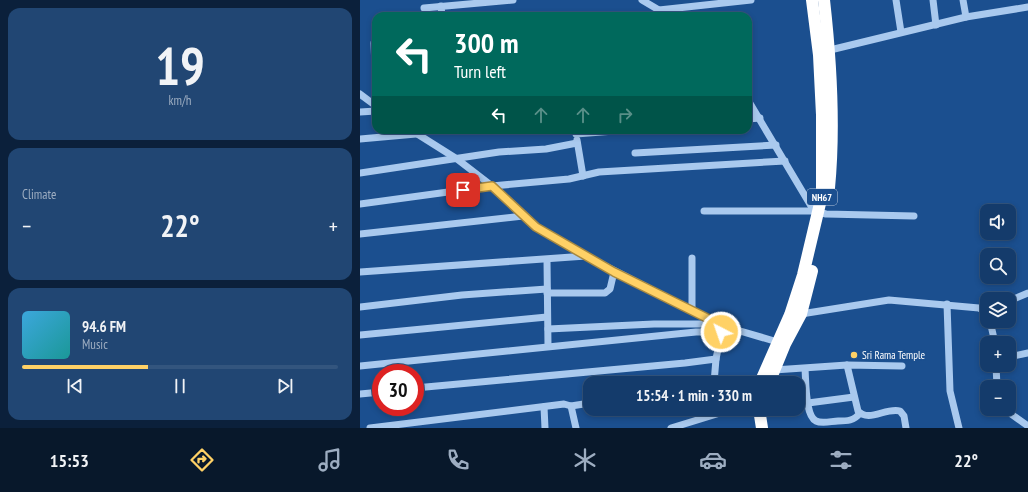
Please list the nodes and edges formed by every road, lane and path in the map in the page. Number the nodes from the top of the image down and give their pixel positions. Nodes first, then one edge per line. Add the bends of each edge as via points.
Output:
1 (513, 0) edge
2 (642, 0) edge
3 (751, 0) edge
4 (812, 0) edge
5 (824, 0) edge
6 (896, 0) edge
7 (932, 0) edge
8 (963, 0) edge
9 (441, 6) junction
10 (1028, 7) edge
11 (424, 8) dead end
12 (659, 10) junction
13 (442, 12) edge
14 (662, 12) edge
15 (966, 17) junction
16 (936, 24) junction
17 (901, 32) junction
18 (830, 50) junction
19 (818, 55) junction
20 (360, 94) edge
21 (372, 103) edge
22 (752, 106) edge
23 (372, 111) edge
24 (360, 112) edge
25 (760, 118) junction
26 (752, 119) edge
27 (399, 134) edge
28 (417, 134) edge
29 (575, 134) edge
30 (360, 139) edge
31 (577, 143) junction
32 (776, 144) junction
33 (635, 153) dead end
34 (457, 159) junction
35 (785, 161) junction
36 (360, 173) edge
37 (583, 176) junction
38 (492, 186) junction
39 (360, 204) edge
40 (704, 211) dead end
41 (820, 213) junction
42 (523, 216) junction
43 (914, 216) dead end
44 (360, 234) edge
45 (586, 256) junction
46 (692, 258) dead end
47 (547, 260) junction
48 (360, 272) edge
49 (614, 272) junction
50 (547, 291) junction
51 (1028, 293) edge
52 (1016, 298) edge
53 (947, 304) junction
54 (360, 307) edge
55 (980, 308) edge
56 (692, 310) junction
57 (801, 314) junction
58 (547, 317) junction
59 (721, 328) junction
60 (548, 329) junction
61 (360, 335) edge
62 (781, 343) junction
63 (548, 346) junction
64 (1028, 353) edge
65 (1016, 356) edge
66 (716, 359) junction
67 (847, 365) junction
68 (360, 366) edge
69 (902, 366) dead end
70 (805, 369) junction
71 (774, 370) junction
72 (715, 376) edge
73 (764, 376) edge
74 (772, 376) edge
75 (424, 387) edge
76 (372, 393) edge
77 (360, 394) edge
78 (854, 397) junction
79 (808, 403) junction
80 (583, 404) edge
81 (572, 406) junction
82 (544, 407) junction
83 (860, 413) junction
84 (704, 416) edge
85 (760, 416) edge
86 (768, 416) edge
87 (1013, 416) edge
88 (847, 424) edge
89 (1028, 426) edge
90 (370, 428) edge
91 (545, 428) edge
92 (576, 428) edge
93 (670, 428) edge
94 (762, 428) edge
95 (771, 428) edge
96 (906, 428) edge
97 (958, 428) edge

1 - 9 street
2 - 12 street
3 - 12 street
4 - 19 highway, NH67
5 - 18 highway, NH67
6 - 17 street
7 - 16 street
8 - 15 street
9 - 11 street
9 - 13 street
10 - 15 street
12 - 14 street
15 - 16 street
16 - 17 street
17 - 18 street
18 - 19 street
18 - 41 highway, NH67 via 831,168
19 - 41 highway, NH67 via 822,115
20 - 21 street
22 - 25 street
23 - 24 street
25 - 26 street
25 - 32 street
27 - 30 street
28 - 34 street
29 - 31 street
31 - 34 street
31 - 37 street
32 - 33 street
32 - 35 street
34 - 36 street
34 - 38 street
35 - 37 street via 599,172
35 - 41 street
37 - 38 street
38 - 39 street
38 - 42 street
40 - 41 street
41 - 43 street
41 - 57 highway, NH67
41 - 62 highway, NH67
42 - 44 street
42 - 45 street via 536,227
45 - 47 street
45 - 49 street
46 - 56 street
47 - 48 street
47 - 50 street
49 - 50 street via 610,288 605,293
49 - 56 street
50 - 54 street via 474,294
50 - 58 street
51 - 52 street
53 - 55 street
53 - 57 street via 882,300
53 - 97 street via 950,391
56 - 59 street
57 - 62 highway, NH67
58 - 60 street
58 - 61 street
59 - 60 street via 654,324
59 - 62 street
59 - 63 street
59 - 66 street
60 - 63 street
62 - 71 highway, NH67
62 - 73 highway, NH67
63 - 68 street
64 - 65 street
66 - 72 street
66 - 75 street
67 - 69 street
67 - 70 street
67 - 78 street
70 - 71 street
70 - 79 street
71 - 74 highway, NH67
76 - 77 street
78 - 79 street
78 - 83 street
79 - 88 street via 810,416 816,421
80 - 81 street
81 - 82 street via 564,404
81 - 92 street
82 - 90 street
82 - 91 street
83 - 88 street
83 - 96 street via 866,416 900,411 904,416
84 - 93 street
85 - 94 highway
86 - 95 highway
87 - 89 street

